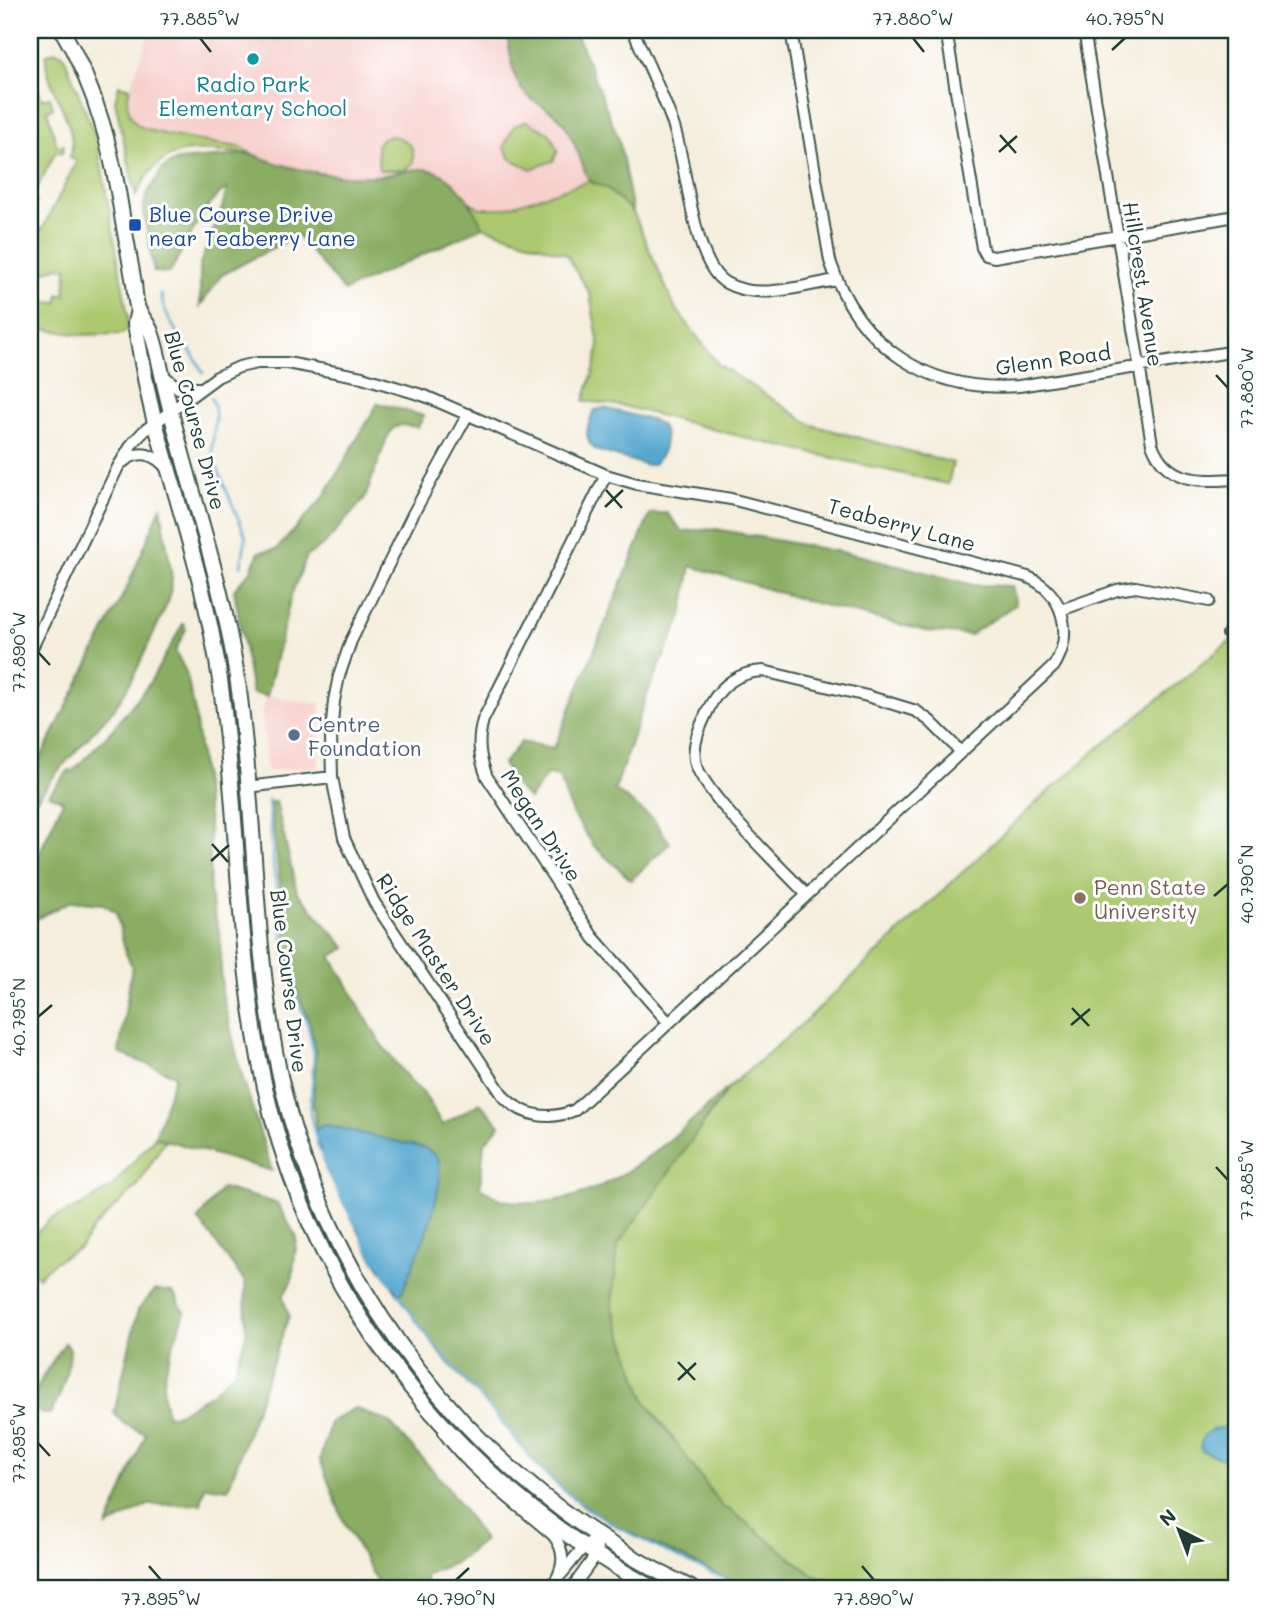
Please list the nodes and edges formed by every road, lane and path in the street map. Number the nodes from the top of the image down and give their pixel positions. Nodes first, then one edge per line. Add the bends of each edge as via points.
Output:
1 (62, 30) edge
2 (633, 30) edge
3 (792, 30) edge
4 (946, 30) edge
5 (1084, 30) edge
6 (1236, 216) edge
7 (1117, 236) junction
8 (836, 280) junction
9 (138, 309) junction
10 (1236, 351) edge
11 (1138, 366) junction
12 (162, 374) junction
13 (202, 387) junction
14 (171, 410) junction
15 (468, 414) junction
16 (155, 422) junction
17 (118, 467) junction
18 (170, 471) junction
19 (606, 475) junction
20 (1236, 479) edge
21 (1209, 601) dead end
22 (1061, 610) junction
23 (30, 652) edge
24 (961, 752) junction
25 (332, 777) junction
26 (247, 787) junction
27 (807, 895) junction
28 (669, 1023) junction
29 (420, 1400) junction
30 (598, 1537) junction
31 (590, 1551) junction
32 (551, 1585) edge
33 (572, 1588) edge
34 (652, 1588) edge
35 (691, 1588) edge

1 - 9 main road, Blue Course Drive via 91,89 115,168
2 - 8 street via 673,124 704,253 717,276 752,292
3 - 8 street, Glenn Road
4 - 7 street via 986,255
5 - 7 street, Hillcrest Avenue
6 - 7 street
7 - 11 street, Hillcrest Avenue
8 - 11 street, Glenn Road via 859,320 888,349 916,367 963,385 1019,386
9 - 12 main road, Blue Course Drive via 152,333
9 - 16 main road, Blue Course Drive via 135,324
10 - 11 street, Glenn Road
11 - 20 street, Hillcrest Avenue via 1152,444 1163,463 1188,479
12 - 13 street via 178,388
12 - 14 main road, Blue Course Drive
13 - 14 street, Teaberry Lane
13 - 15 street, Teaberry Lane via 240,367 276,362 362,377
14 - 16 street, Teaberry Lane
14 - 26 main road, Blue Course Drive via 224,607 238,687
15 - 19 street, Teaberry Lane
15 - 25 street, Ridge Master Drive via 351,641 334,701
16 - 17 street, Teaberry Lane via 132,444
16 - 18 main road, Blue Course Drive
17 - 18 street via 142,454 157,458
17 - 23 street, Teaberry Lane
18 - 29 main road, Blue Course Drive via 202,588 219,678 250,998 267,1096 297,1191 326,1256 366,1326
19 - 22 street, Teaberry Lane via 657,489 731,499 1028,577 1043,585
19 - 28 street, Megan Drive via 483,720 479,750 487,777 593,937
21 - 22 street via 1136,587
22 - 24 street via 1065,642 1054,666
24 - 27 street
24 - 27 street via 916,711 867,696 763,671 752,671 721,688 696,740 698,771 712,793
25 - 26 street
25 - 28 street, Ridge Master Drive via 344,838 374,902 511,1104 542,1117 575,1110
26 - 30 main road, Blue Course Drive via 275,1053 294,1128 326,1214 375,1309 440,1397 511,1470
27 - 28 street
29 - 31 main road, Blue Course Drive via 505,1487
29 - 32 street via 457,1451 559,1543 563,1563
30 - 31 street
30 - 35 main road, Blue Course Drive
31 - 32 street
31 - 33 street
31 - 34 main road, Blue Course Drive

